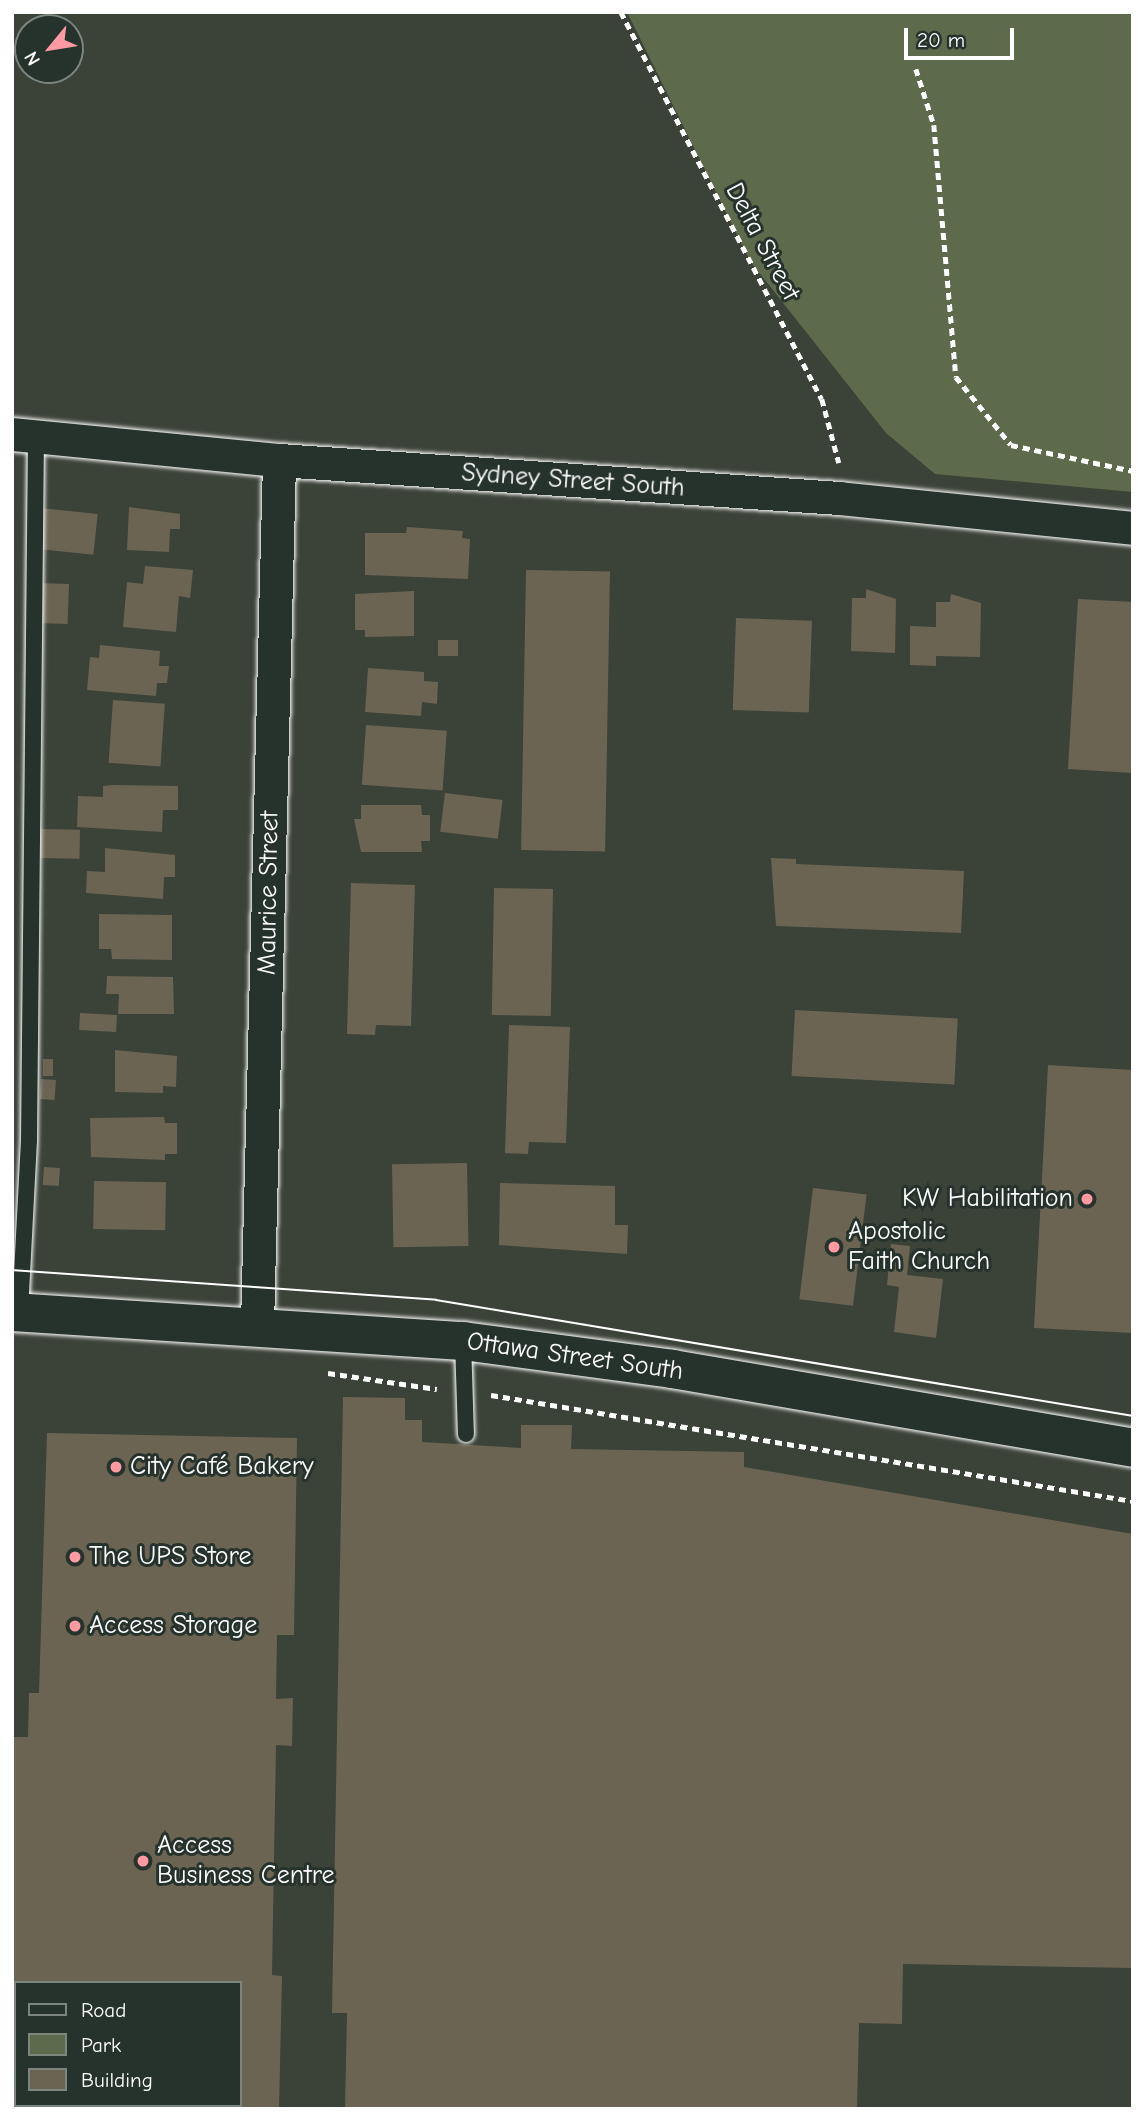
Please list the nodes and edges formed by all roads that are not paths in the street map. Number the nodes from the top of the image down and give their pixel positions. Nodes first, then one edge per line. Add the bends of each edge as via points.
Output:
1 (24, 435) edge
2 (279, 460) junction
3 (1133, 528) edge
4 (16, 1312) edge
5 (257, 1325) junction
6 (463, 1341) junction
7 (466, 1434) dead end
8 (1133, 1448) edge

1 - 2 street, Sydney Street South
1 - 4 lane via 29,1140
2 - 3 street, Sydney Street South via 839,498
2 - 5 street, Maurice Street
4 - 5 main road, Ottawa Street South
5 - 6 main road, Ottawa Street South
6 - 7 lane
6 - 8 main road, Ottawa Street South via 672,1369

